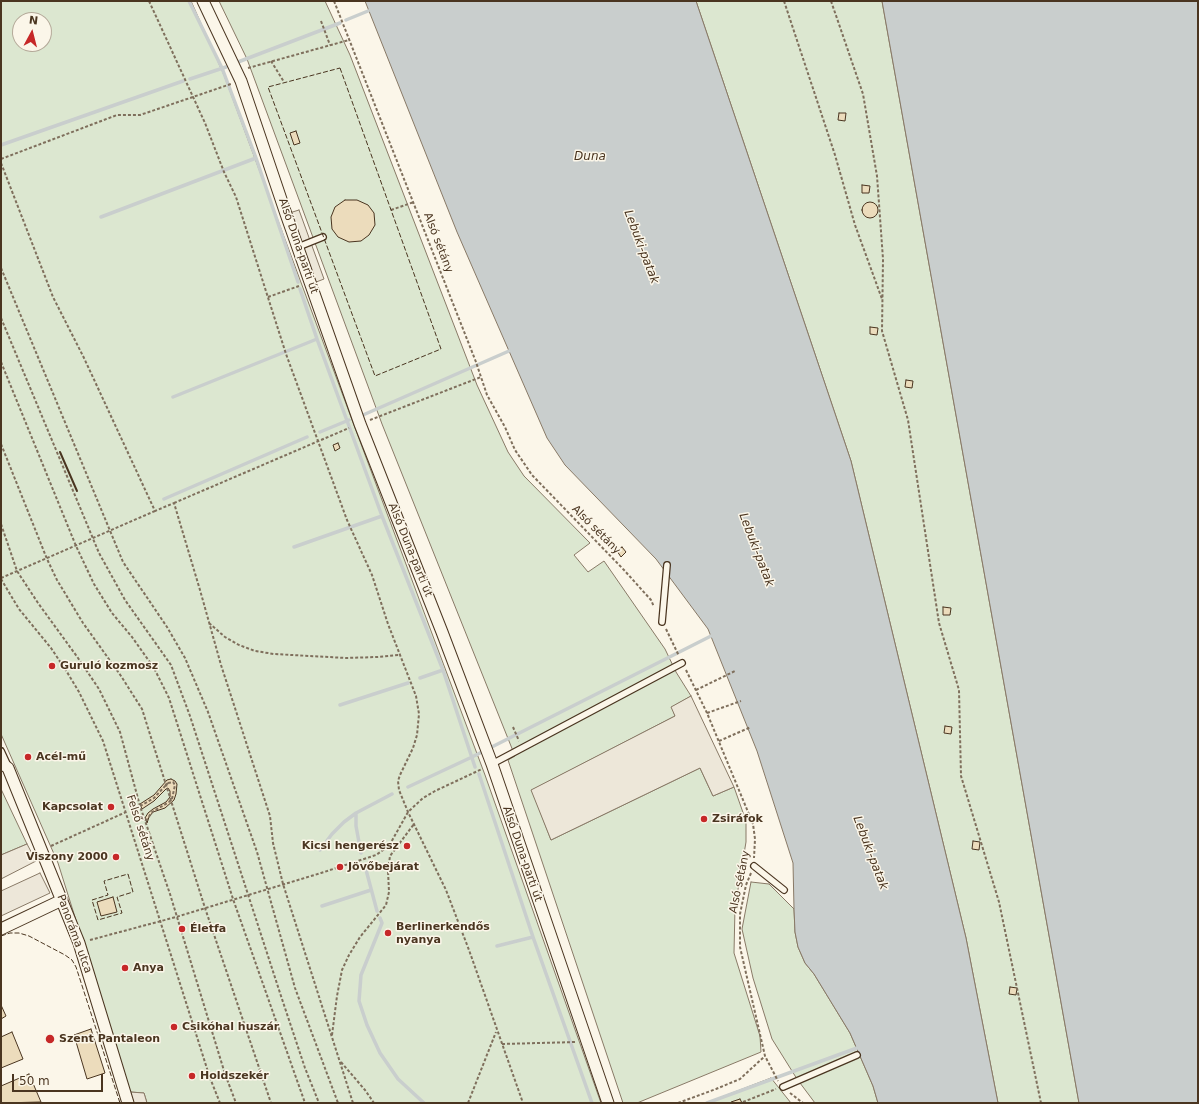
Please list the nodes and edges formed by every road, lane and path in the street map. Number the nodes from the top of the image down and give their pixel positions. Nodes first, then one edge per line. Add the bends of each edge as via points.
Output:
1 (149, 1) edge
2 (203, 1) edge
3 (334, 1) edge
4 (784, 1) edge
5 (831, 1) edge
6 (321, 21) dead end
7 (349, 40) junction
8 (330, 45) junction
9 (272, 61) junction
10 (237, 72) junction
11 (284, 82) dead end
12 (231, 84) dead end
13 (193, 97) junction
14 (1, 159) edge
15 (1, 164) edge
16 (414, 202) junction
17 (391, 210) dead end
18 (323, 237) dead end
19 (298, 247) junction
20 (1, 268) edge
21 (310, 282) junction
22 (268, 296) junction
23 (882, 300) junction
24 (1, 318) edge
25 (1, 362) edge
26 (481, 377) junction
27 (360, 424) junction
28 (348, 428) dead end
29 (318, 441) junction
30 (1, 444) edge
31 (174, 503) junction
32 (155, 511) junction
33 (1, 524) edge
34 (110, 531) junction
35 (92, 539) junction
36 (76, 546) junction
37 (47, 559) junction
38 (667, 564) dead end
39 (17, 571) junction
40 (1, 578) edge
41 (662, 622) junction
42 (209, 623) junction
43 (399, 655) junction
44 (682, 663) junction
45 (735, 671) dead end
46 (696, 690) junction
47 (741, 701) dead end
48 (707, 713) junction
49 (751, 727) dead end
50 (513, 728) dead end
51 (518, 740) dead end
52 (719, 741) junction
53 (1, 751) edge
54 (492, 764) junction
55 (5, 766) edge
56 (474, 772) dead end
57 (141, 806) junction
58 (126, 812) junction
59 (408, 812) junction
60 (146, 821) junction
61 (414, 824) junction
62 (41, 850) junction
63 (754, 866) junction
64 (283, 884) junction
65 (267, 889) junction
66 (784, 890) dead end
67 (248, 895) junction
68 (233, 899) junction
69 (62, 900) junction
70 (205, 908) junction
71 (176, 917) junction
72 (161, 921) junction
73 (1, 928) edge
74 (79, 943) junction
75 (497, 1031) junction
76 (332, 1037) junction
77 (574, 1042) dead end
78 (502, 1044) junction
79 (857, 1055) dead end
80 (765, 1056) junction
81 (340, 1061) junction
82 (225, 1074) junction
83 (210, 1078) junction
84 (777, 1080) dead end
85 (783, 1087) joint
86 (742, 1102) dead end
87 (128, 1103) edge
88 (220, 1103) edge
89 (236, 1103) edge
90 (271, 1103) edge
91 (305, 1103) edge
92 (319, 1103) edge
93 (338, 1103) edge
94 (353, 1103) edge
95 (374, 1103) edge
96 (468, 1103) edge
97 (523, 1103) edge
98 (608, 1103) edge
99 (678, 1103) edge
100 (1041, 1103) edge

1 - 13 path
2 - 10 street, Alsó Duna-parti út
3 - 7 path, Alsó sétány
4 - 23 path via 835,155 855,225
5 - 23 path via 863,94 877,176 883,259
6 - 8 path
7 - 8 path
7 - 16 path, Alsó sétány
8 - 9 path
9 - 10 path
9 - 11 path
10 - 19 street, Alsó Duna-parti út
12 - 13 path
13 - 14 path via 140,115 117,115
13 - 22 path via 236,197
15 - 32 path via 53,297
16 - 17 path
16 - 26 path, Alsó sétány
18 - 19 lane
19 - 21 street, Alsó Duna-parti út
20 - 34 path
21 - 22 path
21 - 27 street, Alsó Duna-parti út
22 - 29 path via 284,349
23 - 100 path via 882,331 908,420 939,623 959,690 961,776 999,902
24 - 35 path
25 - 36 path
26 - 27 path
26 - 41 path, Alsó sétány via 515,450 532,476 624,570 650,600
27 - 54 street, Alsó Duna-parti út
28 - 29 path
29 - 31 path
29 - 43 path via 352,533 372,574
30 - 37 path
31 - 32 path
31 - 42 path
32 - 34 path
33 - 39 path
34 - 35 path
34 - 65 path via 122,562 185,658 233,782
35 - 36 path
35 - 67 path via 125,600 171,665
36 - 37 path
36 - 68 path via 94,584 112,613 154,668 169,698
37 - 39 path
37 - 70 path via 83,623 142,709
38 - 41 lane
39 - 40 path
39 - 57 path via 98,689 120,732
40 - 58 path, Felső sétány via 19,609 51,648 79,692 104,741
41 - 44 path, Alsó sétány
42 - 43 path via 239,645 255,651 346,658
42 - 64 path via 270,816 272,843
43 - 59 path via 416,696 419,714 415,742 398,781
44 - 46 path, Alsó sétány
44 - 54 lane
45 - 46 path
46 - 48 path, Alsó sétány
47 - 48 path
48 - 52 path, Alsó sétány
49 - 52 path
50 - 51 path
52 - 63 path, Alsó sétány via 753,824
53 - 55 lane
54 - 98 street, Alsó Duna-parti út
55 - 62 street, Panoráma utca
56 - 59 path via 423,798
57 - 60 path
57 - 60 path, bridge via 154,798 168,783 174,783 172,798 167,804 152,812
58 - 62 path
58 - 72 path, Felső sétány
59 - 61 path
59 - 64 path via 389,846 376,855
60 - 71 path
61 - 75 path via 446,890
61 - 76 path via 390,856 386,905 360,937 342,970 336,996
62 - 69 street, Panoráma utca
63 - 66 lane
63 - 80 path, Alsó sétány via 746,885 740,914 740,947
64 - 65 path
64 - 76 path
65 - 67 path
65 - 93 path via 295,988
67 - 68 path
67 - 92 path
68 - 70 path
68 - 91 path
69 - 73 street
69 - 74 street, Panoráma utca
70 - 71 path
70 - 90 path
71 - 72 path
71 - 82 path
72 - 74 path
72 - 83 path, Felső sétány
74 - 87 street, Panoráma utca
75 - 78 path
75 - 96 path
76 - 81 path
77 - 78 path
78 - 97 path
79 - 85 lane
80 - 84 path, Alsó sétány
80 - 99 path via 740,1079
81 - 94 path
81 - 95 path
82 - 83 path
82 - 89 path
83 - 88 path, Felső sétány
85 - 86 path

